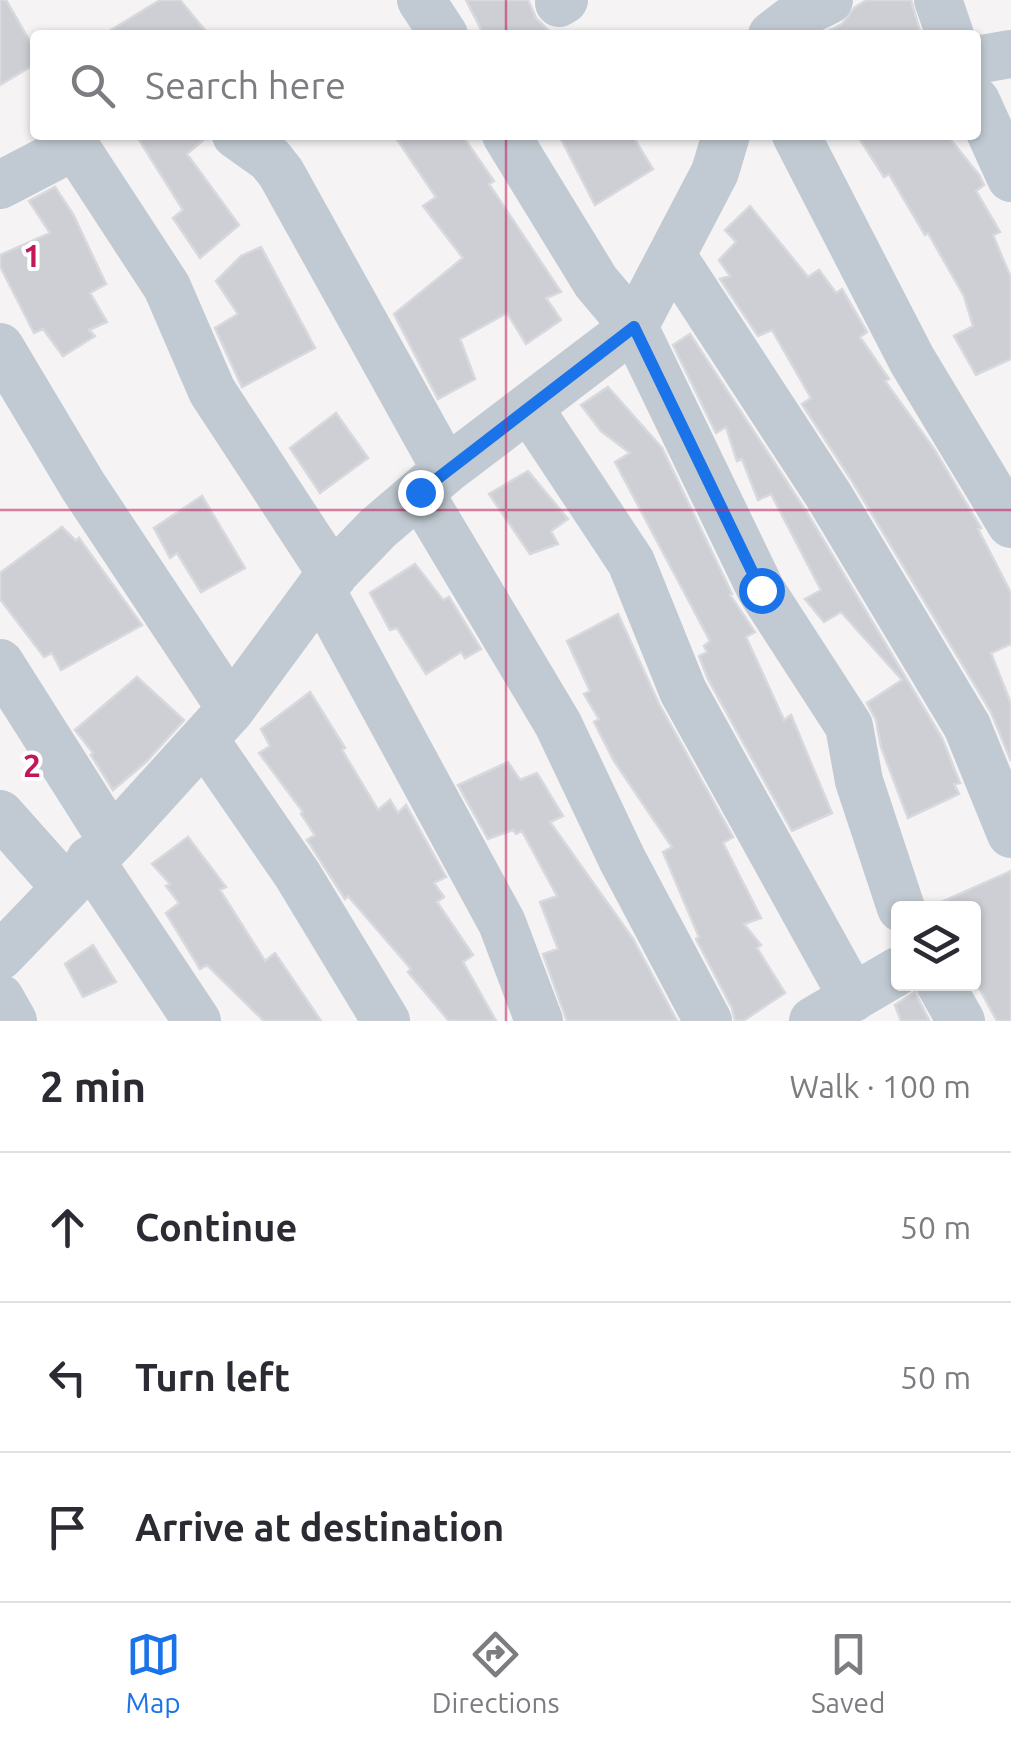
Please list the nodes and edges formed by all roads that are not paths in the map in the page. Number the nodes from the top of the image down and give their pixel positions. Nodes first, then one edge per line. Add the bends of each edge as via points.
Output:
1 (421, 0) edge
2 (938, 0) edge
3 (441, 30) edge
4 (948, 30) edge
5 (1011, 54) edge
6 (981, 59) edge
7 (981, 113) edge
8 (243, 140) edge
9 (509, 140) edge
10 (725, 140) edge
11 (799, 140) edge
12 (1011, 178) edge
13 (0, 184) edge
14 (674, 256) junction
15 (634, 327) junction
16 (0, 347) edge
17 (529, 408) junction
18 (433, 481) junction
19 (1011, 524) edge
20 (327, 582) junction
21 (0, 663) edge
22 (218, 724) junction
23 (0, 814) edge
24 (1011, 834) edge
25 (89, 862) junction
26 (900, 901) edge
27 (0, 956) edge
28 (891, 975) edge
29 (944, 991) edge
30 (0, 998) edge
31 (833, 1009) edge
32 (13, 1021) edge
33 (197, 1021) edge
34 (386, 1021) edge
35 (539, 1021) edge
36 (708, 1021) edge
37 (962, 1021) edge

1 - 3 street
2 - 4 street
5 - 6 street
7 - 12 street
8 - 18 street via 281,173
9 - 15 street via 596,282
10 - 14 street
11 - 19 street via 912,360
13 - 20 street via 76,146 167,287 212,391
14 - 15 street
14 - 24 street via 968,726
15 - 17 street
15 - 26 street via 761,590 849,726 858,781
16 - 22 street
17 - 18 street
17 - 31 street via 631,562 683,691
18 - 20 street
18 - 36 street
20 - 22 street
20 - 35 street via 502,922
21 - 25 street
22 - 25 street
22 - 34 street via 297,874
23 - 25 street
25 - 27 street
25 - 33 street
28 - 31 street
29 - 37 street
30 - 32 street

